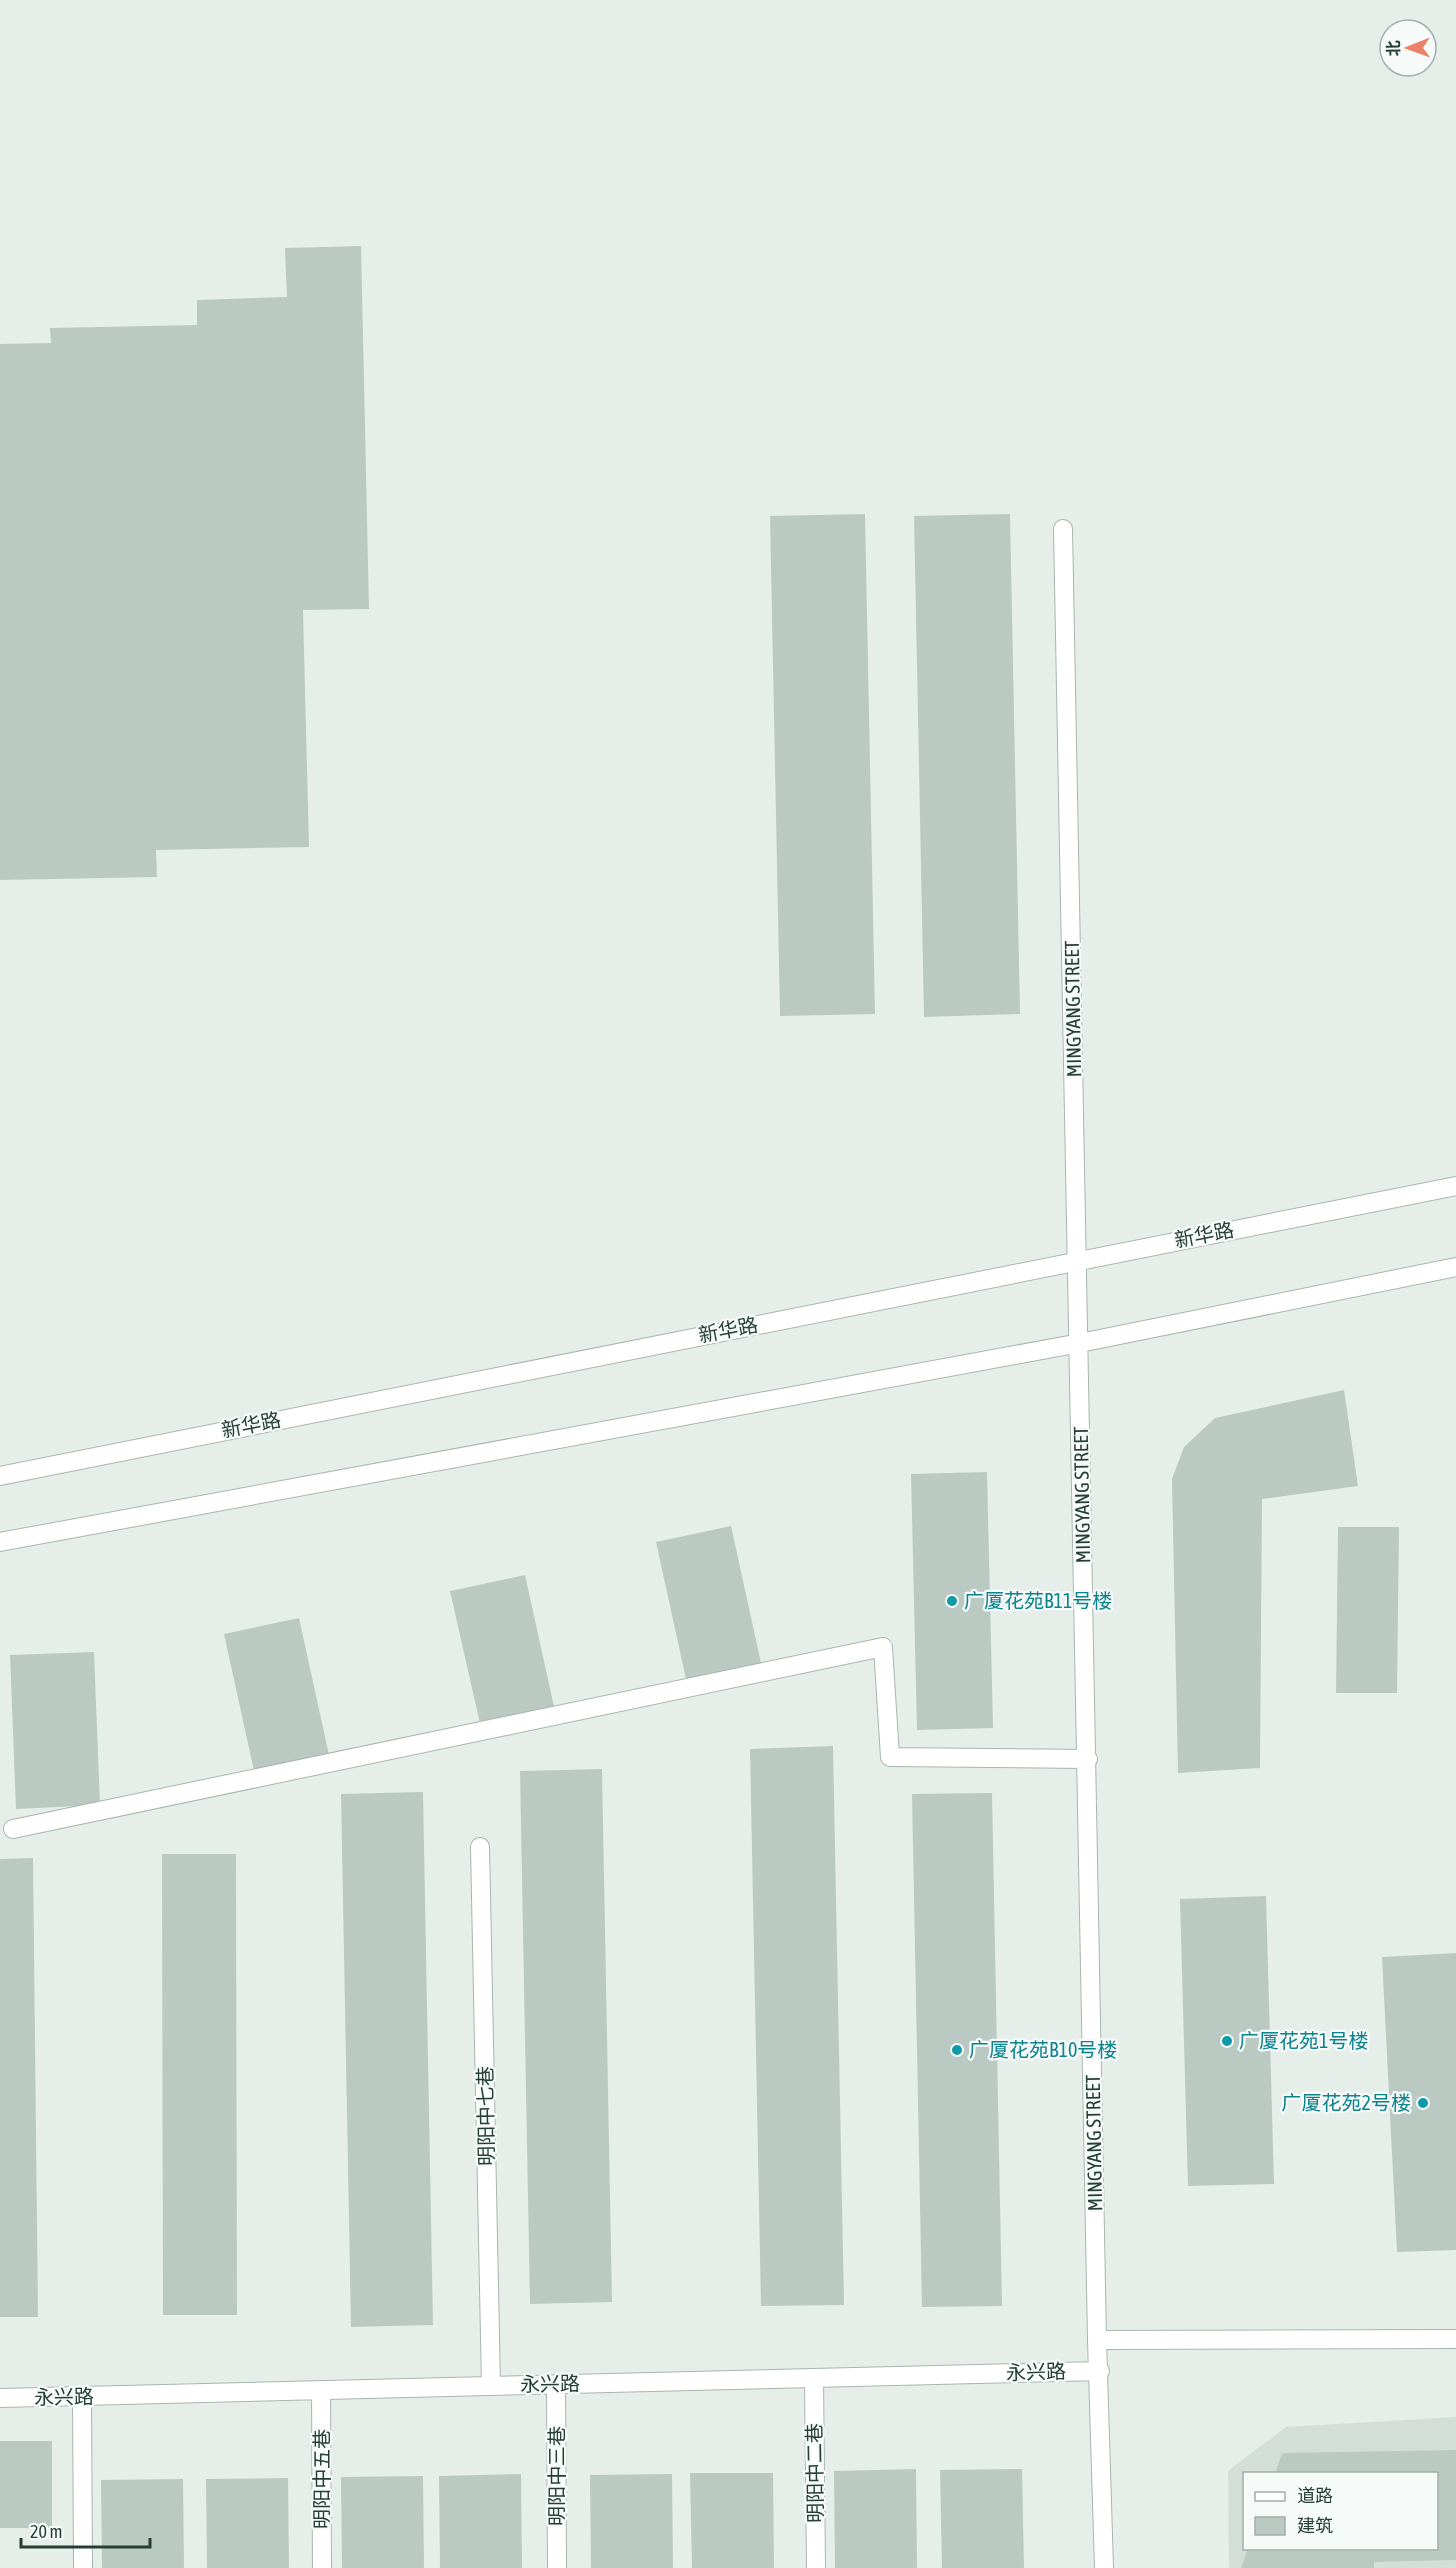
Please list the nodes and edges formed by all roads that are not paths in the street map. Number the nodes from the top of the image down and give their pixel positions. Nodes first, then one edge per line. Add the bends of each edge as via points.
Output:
1 (1063, 529) dead end
2 (1456, 1186) edge
3 (1078, 1260) junction
4 (1456, 1267) edge
5 (1080, 1343) junction
6 (0, 1476) edge
7 (0, 1542) edge
8 (1088, 1759) junction
9 (13, 1829) dead end
10 (480, 1847) dead end
11 (1456, 2339) edge
12 (1097, 2340) junction
13 (1100, 2371) junction
14 (814, 2378) junction
15 (556, 2384) junction
16 (491, 2386) junction
17 (321, 2390) junction
18 (81, 2396) junction
19 (0, 2398) edge
20 (83, 2568) edge
21 (322, 2568) edge
22 (557, 2568) edge
23 (816, 2568) edge
24 (1104, 2568) edge

1 - 3 street, MINGYANG STREET
2 - 3 street, 新华路
3 - 5 street, MINGYANG STREET
3 - 6 street, 新华路
4 - 5 street
5 - 7 street
5 - 8 street, MINGYANG STREET
8 - 9 street via 890,1757 884,1647
8 - 12 street, MINGYANG STREET
10 - 16 street, 明阳中七巷
11 - 12 street
12 - 13 street, MINGYANG STREET
13 - 14 street, 永兴路
13 - 24 street, MINGYANG STREET
14 - 15 street, 永兴路
14 - 23 street, 明阳中二巷
15 - 16 street, 永兴路
15 - 22 street, 明阳中三巷
16 - 17 street, 永兴路
17 - 18 street, 永兴路
17 - 21 street, 明阳中五巷
18 - 19 street, 永兴路
18 - 20 street

